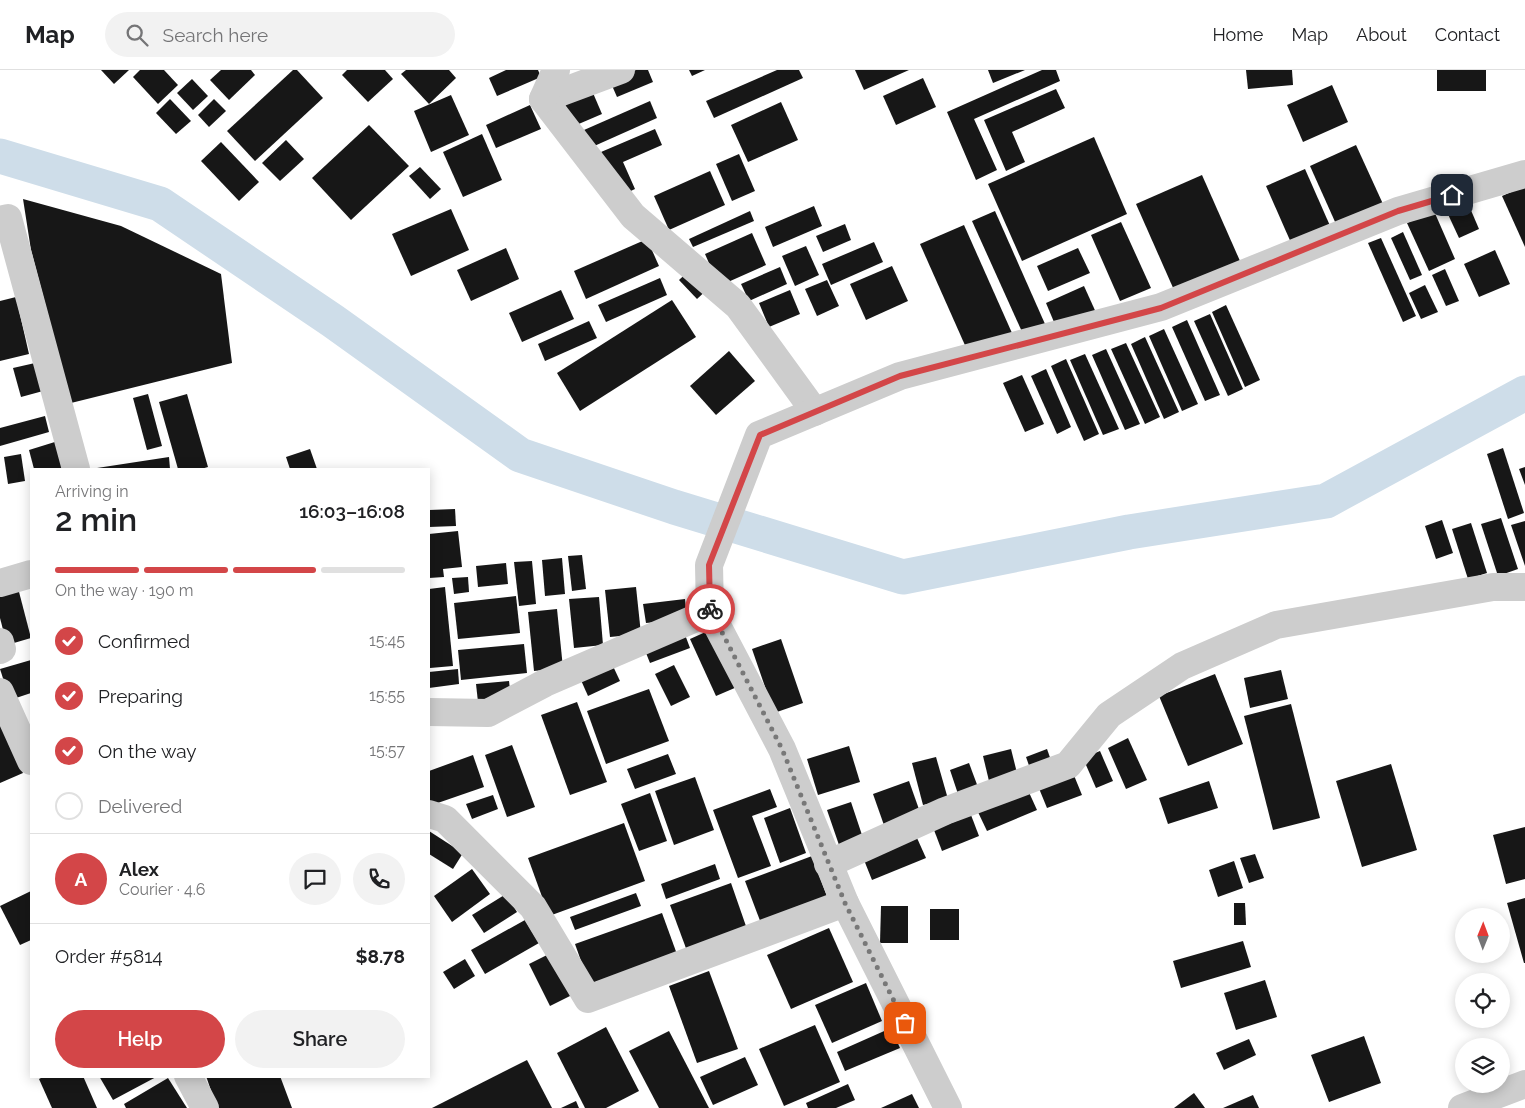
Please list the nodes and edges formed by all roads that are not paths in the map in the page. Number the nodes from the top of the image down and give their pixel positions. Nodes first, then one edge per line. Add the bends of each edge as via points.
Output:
1 (556, 70) edge
2 (621, 70) edge
3 (542, 99) junction
4 (1525, 174) edge
5 (0, 220) edge
6 (815, 412) junction
7 (76, 468) edge
8 (30, 574) edge
9 (0, 583) edge
10 (1525, 587) edge
11 (710, 612) junction
12 (0, 642) edge
13 (0, 650) edge
14 (0, 692) edge
15 (430, 712) edge
16 (30, 759) edge
17 (430, 814) edge
18 (828, 864) junction
19 (845, 903) junction
20 (189, 1078) edge
21 (1525, 1084) edge
22 (205, 1108) edge
23 (948, 1108) edge
24 (1462, 1108) edge

1 - 3 street
2 - 3 street
3 - 6 street via 633,216 738,306
4 - 6 street via 1398,211 1161,308 900,376
5 - 7 street via 8,218
6 - 11 street via 760,435 709,565
8 - 9 street
10 - 18 street via 1493,587 1276,625 1182,666 1109,715 1068,765 945,811
11 - 15 street via 553,679 488,713
11 - 18 street via 782,749
12 - 13 street
14 - 16 street
17 - 19 street via 446,819 534,907 588,999
18 - 19 street
19 - 23 street
20 - 22 street
21 - 24 street

